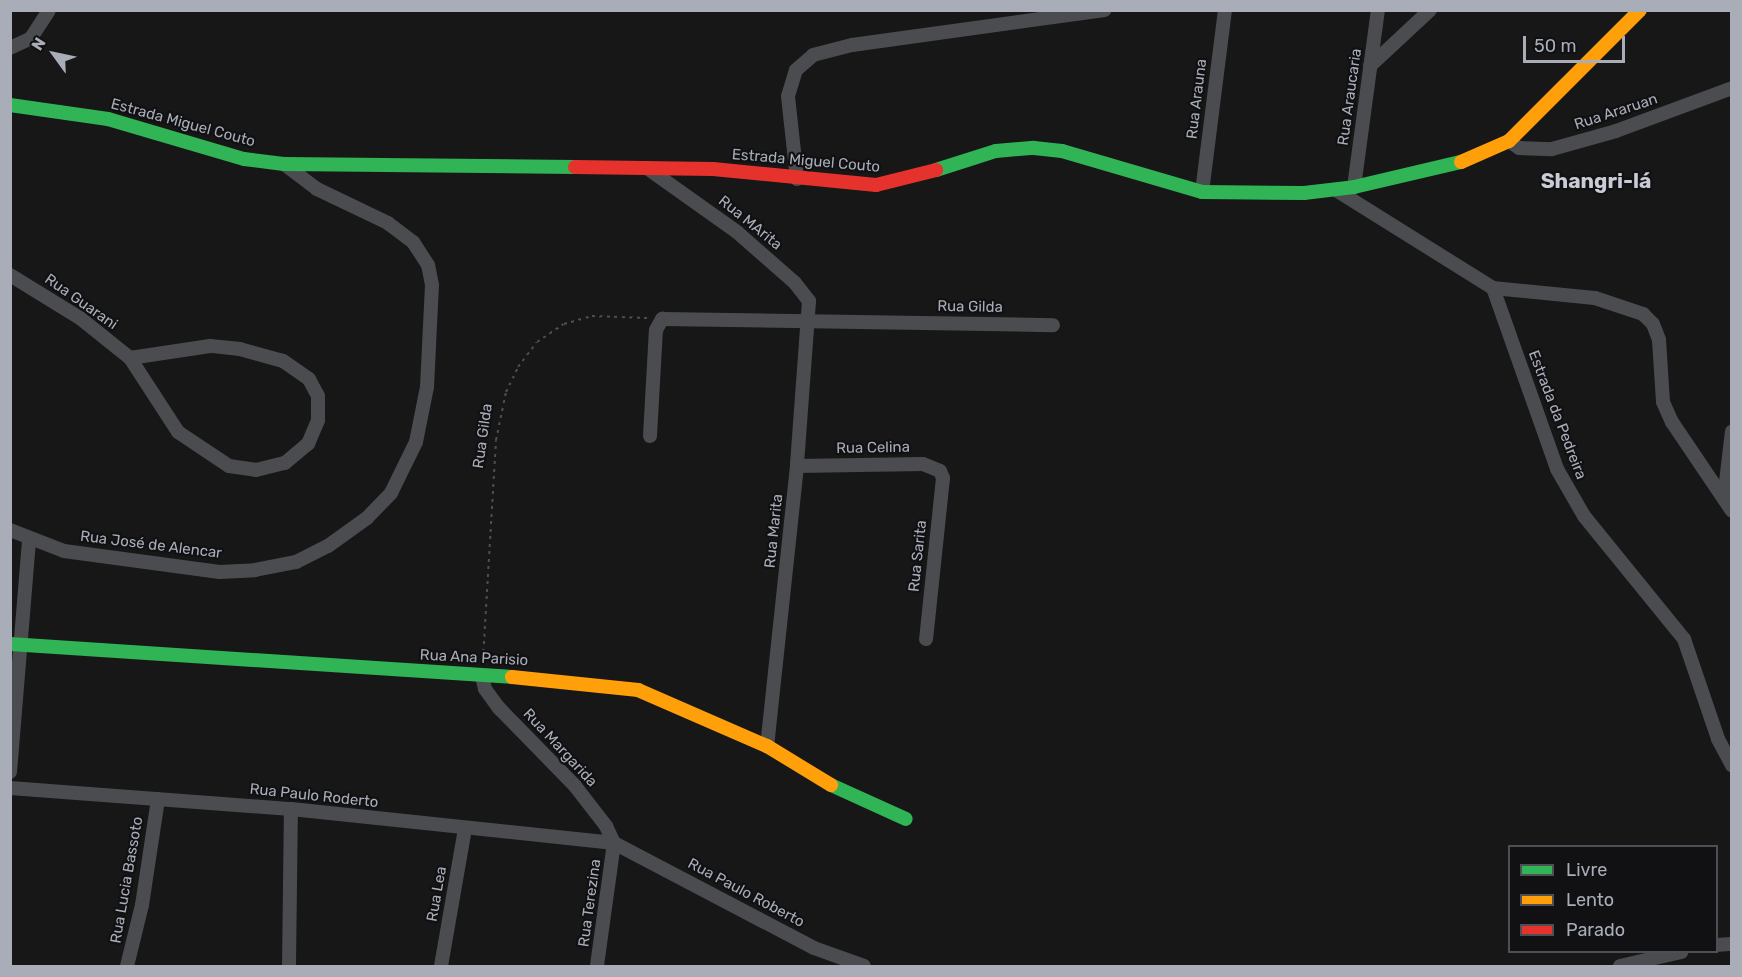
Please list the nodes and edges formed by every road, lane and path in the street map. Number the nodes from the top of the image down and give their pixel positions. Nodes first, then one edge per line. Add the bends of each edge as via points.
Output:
1 (49, 10) edge
2 (1105, 10) edge
3 (1225, 10) edge
4 (1378, 10) edge
5 (1430, 10) edge
6 (1640, 10) edge
7 (10, 48) edge
8 (1370, 66) junction
9 (1731, 88) edge
10 (10, 105) edge
11 (1509, 141) junction
12 (284, 164) junction
13 (647, 168) junction
14 (797, 179) junction
15 (1354, 187) junction
16 (1336, 190) junction
17 (1202, 192) junction
18 (10, 275) edge
19 (1493, 288) junction
20 (666, 319) junction
21 (807, 319) junction
22 (1053, 325) dead end
23 (130, 358) junction
24 (1731, 431) edge
25 (650, 436) dead end
26 (797, 466) junction
27 (943, 478) joint
28 (1728, 505) edge
29 (10, 530) edge
30 (29, 539) junction
31 (926, 639) dead end
32 (15, 645) edge
33 (482, 676) junction
34 (766, 746) junction
35 (1731, 765) edge
36 (10, 772) edge
37 (10, 788) edge
38 (158, 798) junction
39 (291, 809) junction
40 (906, 819) dead end
41 (465, 828) junction
42 (614, 843) junction
43 (1673, 953) edge
44 (127, 966) edge
45 (289, 966) edge
46 (441, 966) edge
47 (597, 966) edge
48 (864, 966) edge
49 (1620, 966) edge

1 - 7 street via 31,38
2 - 14 street via 852,45 813,55 796,70 788,96
3 - 17 street, Rua Arauna
4 - 8 street, Rua Araucaria
5 - 8 street
6 - 11 street, Estrada Miguel Couto
8 - 15 street, Rua Araucaria
9 - 11 street, Rua Araruan via 1616,131 1552,148 1519,148
10 - 12 street, Estrada Miguel Couto via 117,121 244,159
11 - 15 street, Estrada Miguel Couto via 1482,156
12 - 13 street, Estrada Miguel Couto
12 - 30 street, Rua José de Alencar via 299,179 388,223 413,242 428,265 432,285 427,387 416,442 391,493 367,518 328,546 296,562 255,570 220,572 75,552
13 - 14 street, Estrada Miguel Couto via 713,169
13 - 21 street, Rua MArita via 737,232 795,283 809,301
14 - 17 street, Estrada Miguel Couto via 876,185 903,181 996,152 1034,148 1062,151
15 - 16 street, Estrada Miguel Couto
16 - 17 street, Estrada Miguel Couto via 1265,195
16 - 19 street
18 - 23 street, Rua Guarani via 80,318
19 - 28 street via 1555,292 1623,305 1648,319 1659,340 1663,402 1672,423
19 - 35 street, Estrada da Pedreira via 1557,469 1584,516 1684,639
20 - 21 street, Rua Gilda
20 - 25 street via 656,330
20 - 33 path, Rua Gilda via 592,316 564,324 537,342 518,367 506,392 496,440
21 - 22 street, Rua Gilda
21 - 26 street, Rua Marita
23 - 23 street, Rua Guarani via 178,432 229,466 256,470 285,463 308,444 318,420 318,396 309,379 283,361 240,348 210,346
24 - 28 street
26 - 27 street, Rua Celina via 923,464 934,466
26 - 34 street, Rua Marita
27 - 31 street, Rua Sarita
29 - 30 street, Rua José de Alencar
30 - 32 street
32 - 33 street, Rua Ana Parisio
32 - 36 street
33 - 34 street, Rua Ana Parisio via 638,690
33 - 42 street, Rua Margarida via 499,708 575,786
34 - 40 street, Rua Ana Parisio via 819,779
37 - 38 street, Rua Paulo Roderto
38 - 39 street, Rua Paulo Roderto
38 - 44 street, Rua Lucia Bassoto via 142,905
39 - 41 street, Rua Paulo Roderto
39 - 45 street
41 - 42 street, Rua Paulo Roderto
41 - 46 street, Rua Lea
42 - 47 street, Rua Terezina
42 - 48 street, Rua Paulo Roberto via 814,948
43 - 49 street

